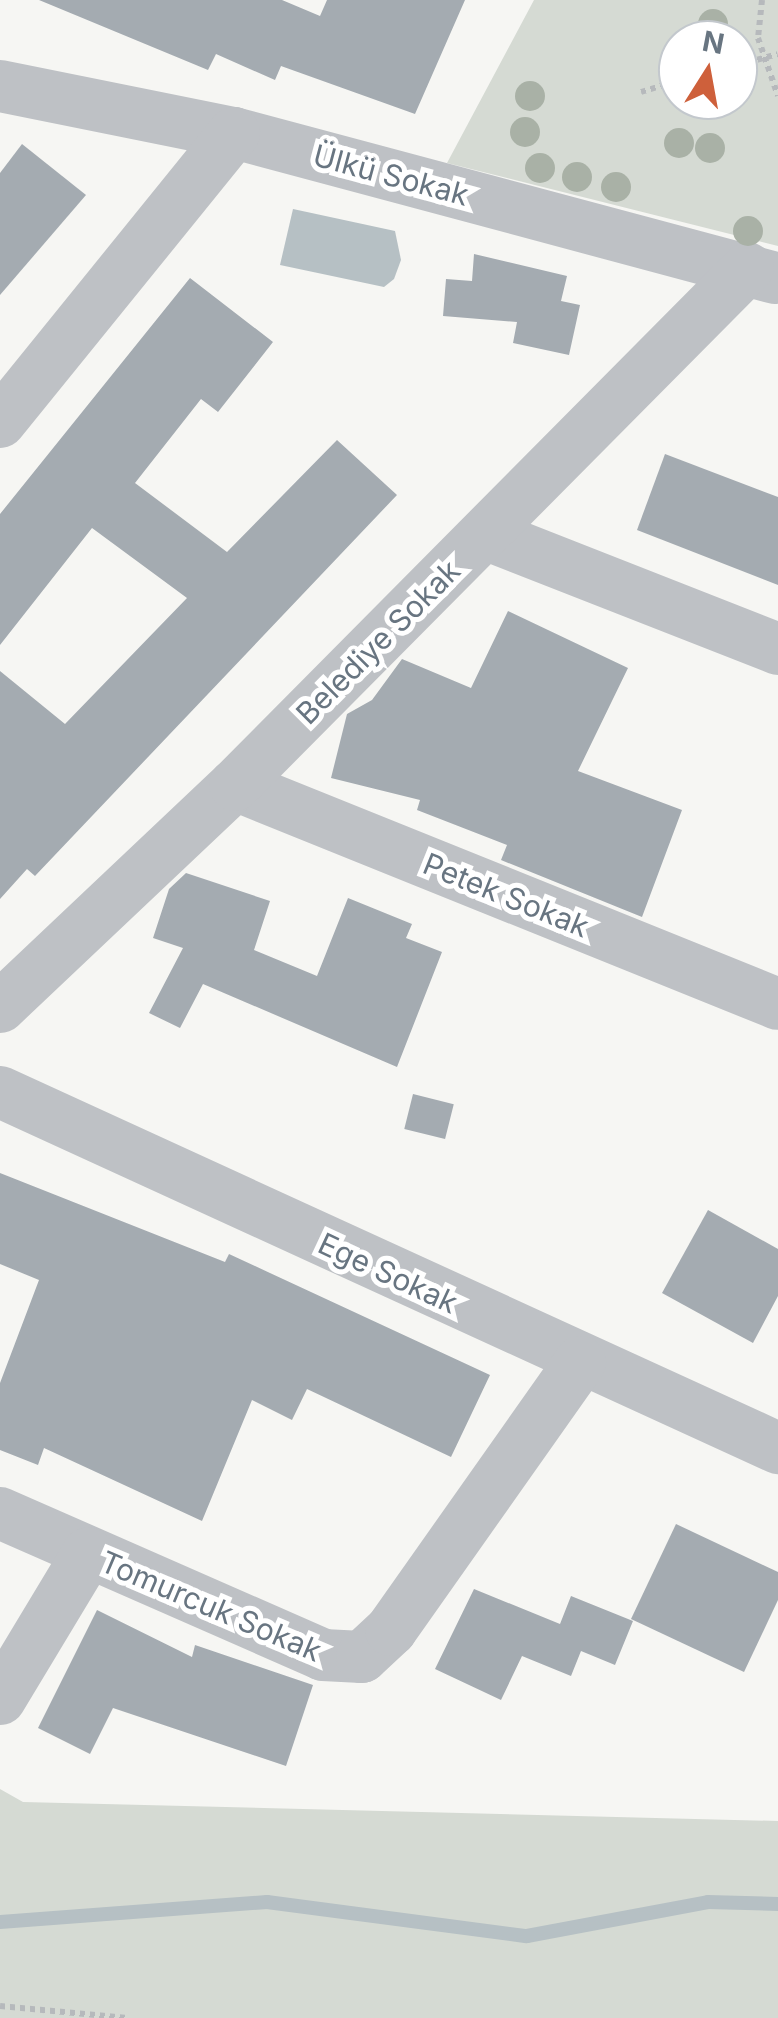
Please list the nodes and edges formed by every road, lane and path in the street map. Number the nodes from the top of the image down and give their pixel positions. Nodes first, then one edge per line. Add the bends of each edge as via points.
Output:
1 (762, 0) edge
2 (778, 54) edge
3 (762, 59) junction
4 (758, 60) edge
5 (0, 86) edge
6 (658, 87) edge
7 (641, 92) dead end
8 (778, 96) edge
9 (234, 133) junction
10 (763, 274) edge
11 (0, 422) edge
12 (485, 534) junction
13 (778, 648) edge
14 (234, 785) junction
15 (778, 1004) edge
16 (0, 1007) edge
17 (0, 1092) edge
18 (580, 1362) junction
19 (778, 1448) edge
20 (0, 1513) edge
21 (88, 1553) junction
22 (0, 1699) edge
23 (0, 2006) edge
24 (127, 2018) edge

1 - 3 path
2 - 3 path
3 - 4 path
3 - 8 path
5 - 9 street, Ülkü Sokak
6 - 7 path
9 - 10 street, Ülkü Sokak
9 - 11 street
10 - 12 street, Belediye Sokak
12 - 13 street
12 - 14 street, Belediye Sokak
14 - 15 street, Petek Sokak
14 - 16 street, Belediye Sokak
17 - 18 street, Ege Sokak
18 - 19 street, Ege Sokak
18 - 21 street, Tomurcuk Sokak via 391,1630 362,1657 324,1655
20 - 21 street, Tomurcuk Sokak
21 - 22 street
23 - 24 path

